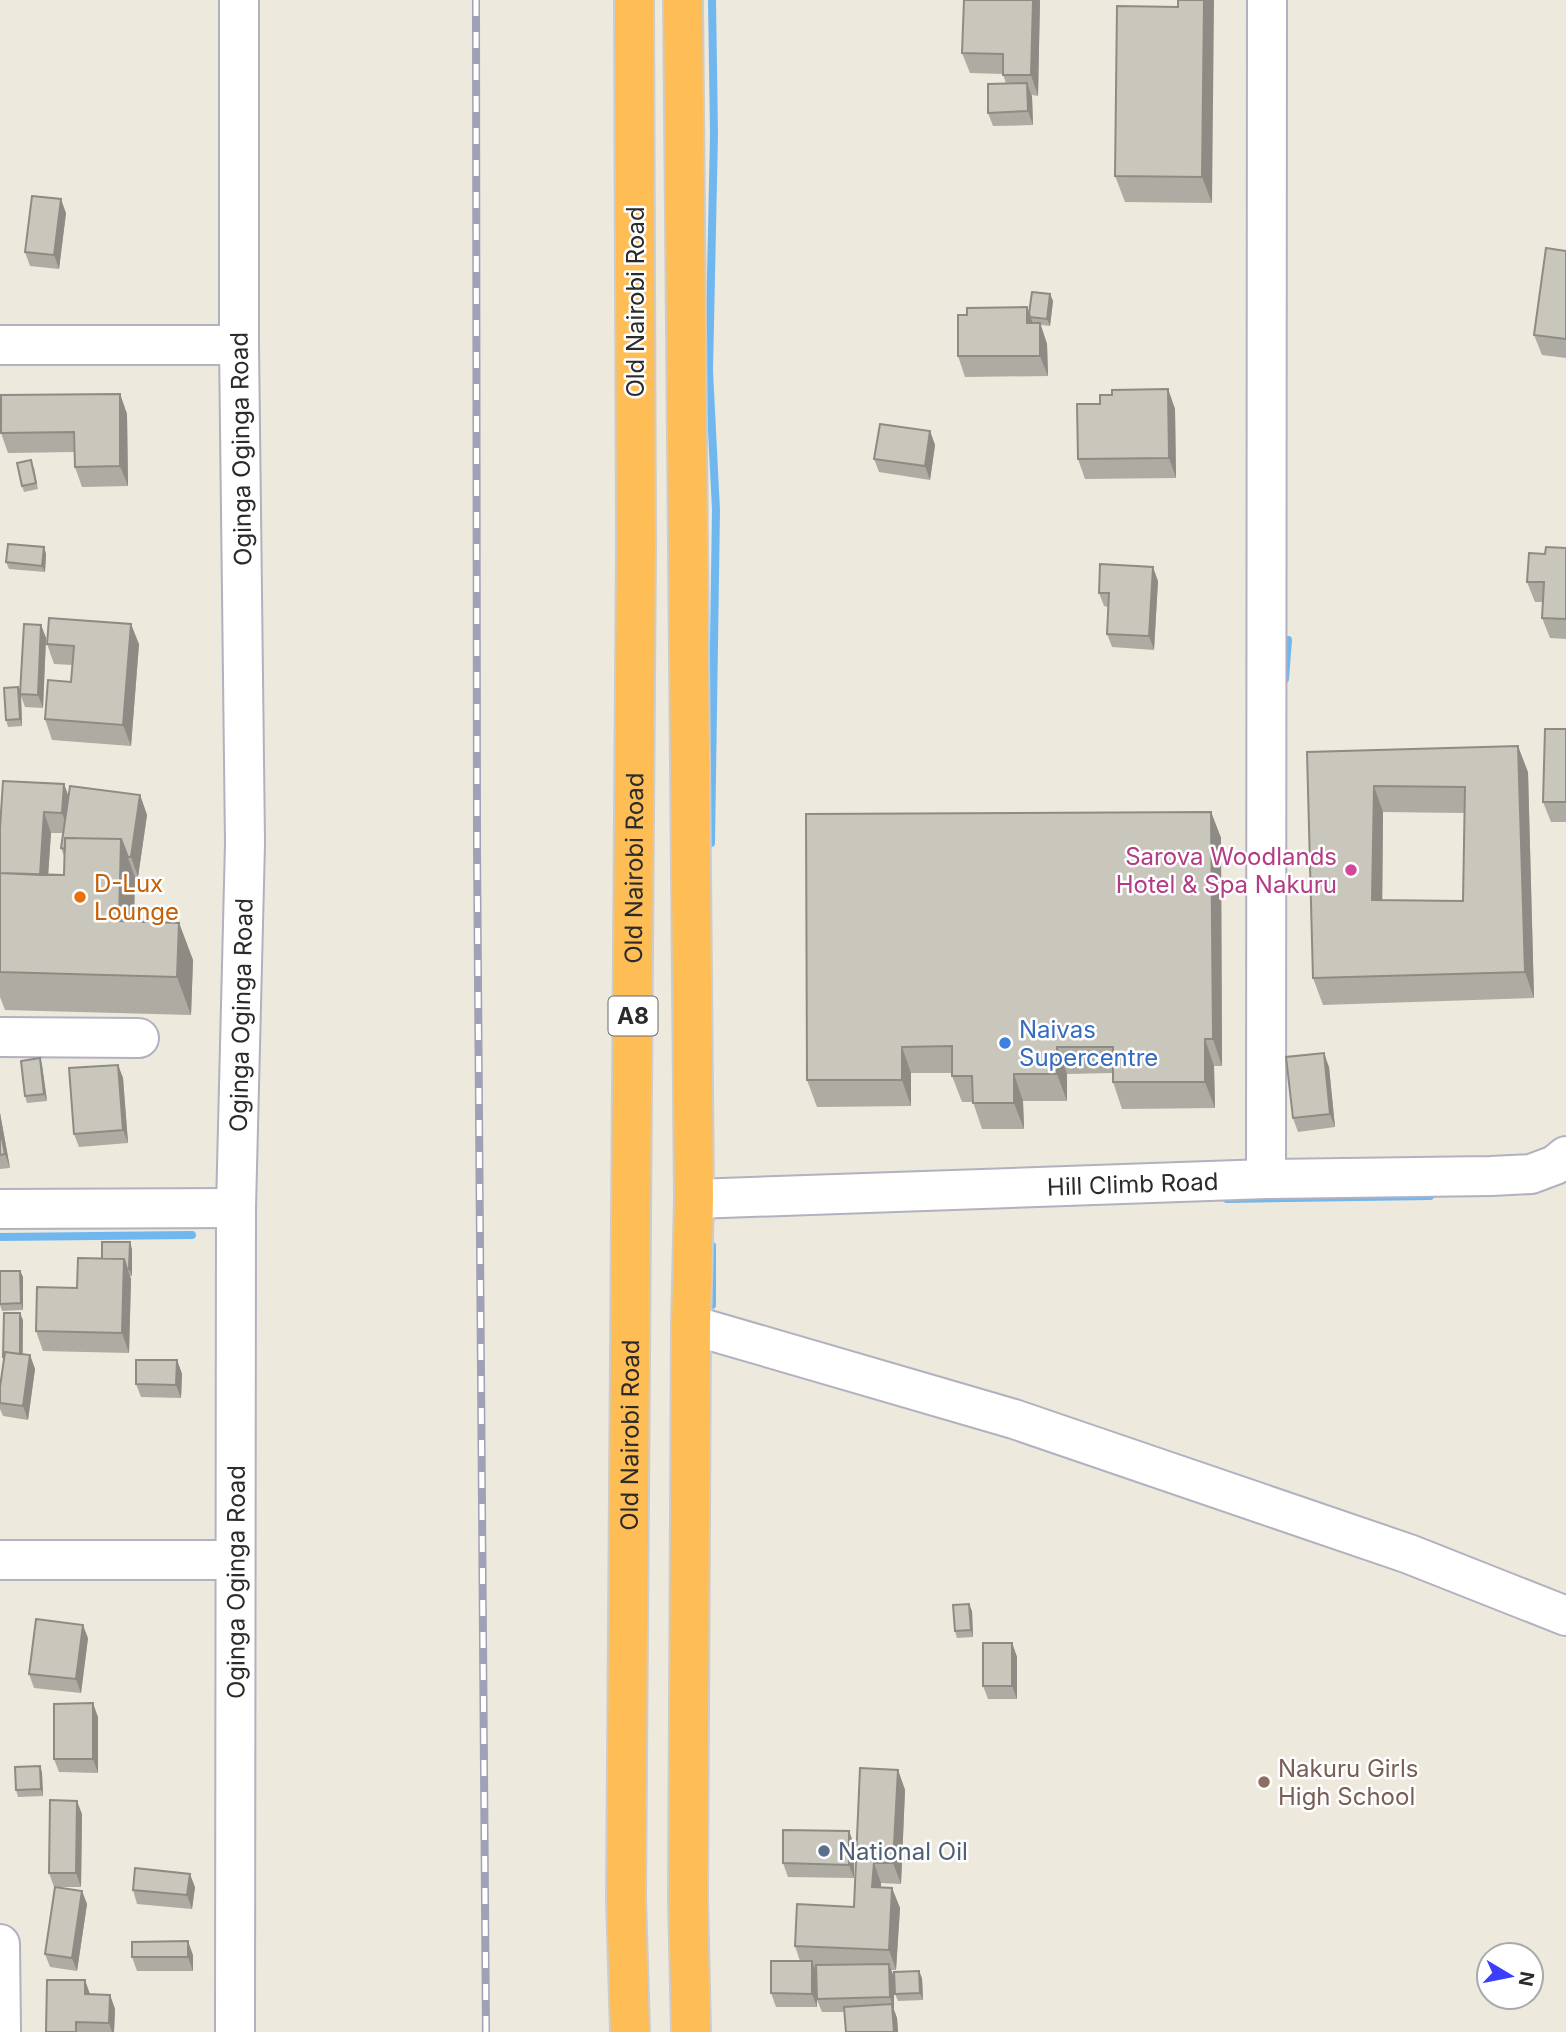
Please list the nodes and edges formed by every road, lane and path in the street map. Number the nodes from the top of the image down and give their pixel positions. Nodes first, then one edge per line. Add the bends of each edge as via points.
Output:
1 (239, 0) edge
2 (634, 0) edge
3 (684, 0) edge
4 (1267, 0) edge
5 (0, 345) edge
6 (239, 345) junction
7 (0, 1037) edge
8 (139, 1038) dead end
9 (1566, 1156) edge
10 (1265, 1179) junction
11 (694, 1199) junction
12 (236, 1208) junction
13 (0, 1209) edge
14 (691, 1325) junction
15 (0, 1560) edge
16 (234, 1560) junction
17 (1566, 1616) edge
18 (626, 1898) junction
19 (688, 1898) junction
20 (0, 1944) edge
21 (1, 2032) edge
22 (235, 2032) edge
23 (608, 2032) edge
24 (630, 2032) edge
25 (691, 2032) edge
26 (714, 2032) edge

1 - 6 street, Oginga Oginga Road
2 - 18 highway, Old Nairobi Road / A8 via 636,561
3 - 11 highway, Old Nairobi Road / A8
4 - 10 street
5 - 6 street
6 - 12 street, Oginga Oginga Road via 245,843
7 - 8 street
9 - 10 street, Hill Climb Road via 1531,1174
10 - 11 street, Hill Climb Road
11 - 14 highway, Old Nairobi Road / A8
12 - 13 street
12 - 16 street, Oginga Oginga Road
14 - 17 street via 1014,1419 1409,1554
14 - 19 highway, Old Nairobi Road / A8
15 - 16 street
16 - 22 street, Oginga Oginga Road
18 - 23 highway
18 - 24 highway, Old Nairobi Road / A8
19 - 25 highway, Old Nairobi Road / A8
19 - 26 highway
20 - 21 street

